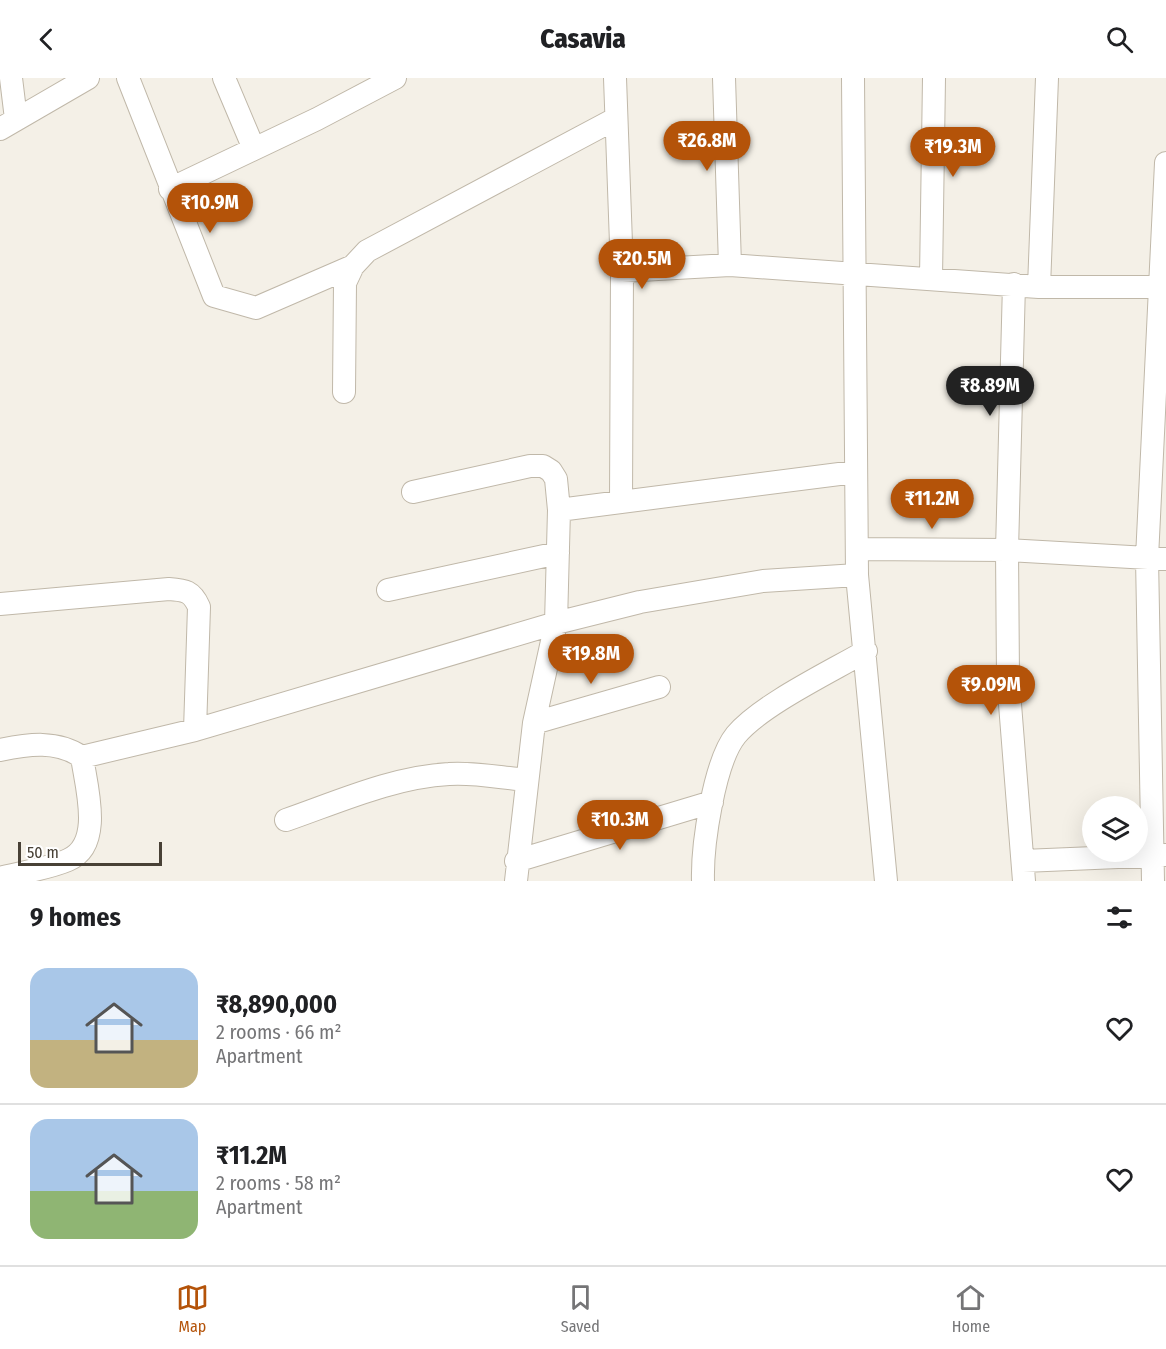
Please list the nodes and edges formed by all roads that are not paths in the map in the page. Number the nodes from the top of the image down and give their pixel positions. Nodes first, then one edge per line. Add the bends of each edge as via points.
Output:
1 (11, 78) edge
2 (88, 78) edge
3 (128, 78) edge
4 (224, 78) edge
5 (395, 78) edge
6 (615, 78) edge
7 (724, 78) edge
8 (853, 78) edge
9 (934, 78) edge
10 (1047, 78) edge
11 (615, 119) junction
12 (8, 124) edge
13 (254, 149) junction
14 (1166, 163) edge
15 (170, 189) junction
16 (730, 265) junction
17 (353, 266) junction
18 (622, 271) junction
19 (853, 272) junction
20 (931, 278) junction
21 (1014, 284) junction
22 (1039, 287) junction
23 (1164, 287) edge
24 (344, 392) dead end
25 (855, 472) junction
26 (413, 492) dead end
27 (621, 502) junction
28 (559, 510) junction
29 (857, 549) junction
30 (1007, 550) junction
31 (558, 553) junction
32 (1156, 559) edge
33 (857, 575) junction
34 (388, 590) dead end
35 (0, 604) edge
36 (556, 623) junction
37 (866, 651) junction
38 (659, 687) dead end
39 (534, 723) junction
40 (195, 730) junction
41 (0, 750) edge
42 (82, 757) junction
43 (527, 780) junction
44 (712, 802) junction
45 (286, 820) dead end
46 (1159, 855) edge
47 (516, 871) edge
48 (1024, 871) edge
49 (0, 878) edge
50 (703, 881) edge
51 (886, 881) edge
52 (1153, 881) edge

1 - 12 street
2 - 12 street
3 - 15 street
4 - 13 street
5 - 13 street
6 - 11 street
7 - 16 street
8 - 19 street
9 - 20 street
10 - 22 street
11 - 17 street via 367,251
11 - 18 street
13 - 15 street
14 - 23 street
15 - 17 street via 214,296 256,308
16 - 18 street
16 - 19 street
17 - 24 street via 345,283
18 - 27 street
19 - 20 street
19 - 25 street
20 - 21 street
21 - 22 street
21 - 30 street
22 - 23 street
23 - 32 street
25 - 27 street
25 - 29 street
26 - 28 street via 543,466 556,479
27 - 28 street
28 - 31 street
29 - 30 street
29 - 33 street
30 - 32 street
30 - 48 street via 1008,679
31 - 34 street
31 - 36 street
32 - 46 street
33 - 36 street via 763,581 640,602
33 - 37 street
35 - 40 street via 185,590 194,595 199,607
36 - 39 street
36 - 40 street
37 - 44 street via 757,715 736,735 726,751
37 - 51 street
38 - 39 street
39 - 43 street
40 - 42 street
41 - 42 street via 53,745
42 - 49 street via 90,816 88,837 81,849 69,860
43 - 45 street via 452,773 421,777
43 - 47 street
44 - 47 street
44 - 50 street via 702,855
46 - 48 street
46 - 52 street

